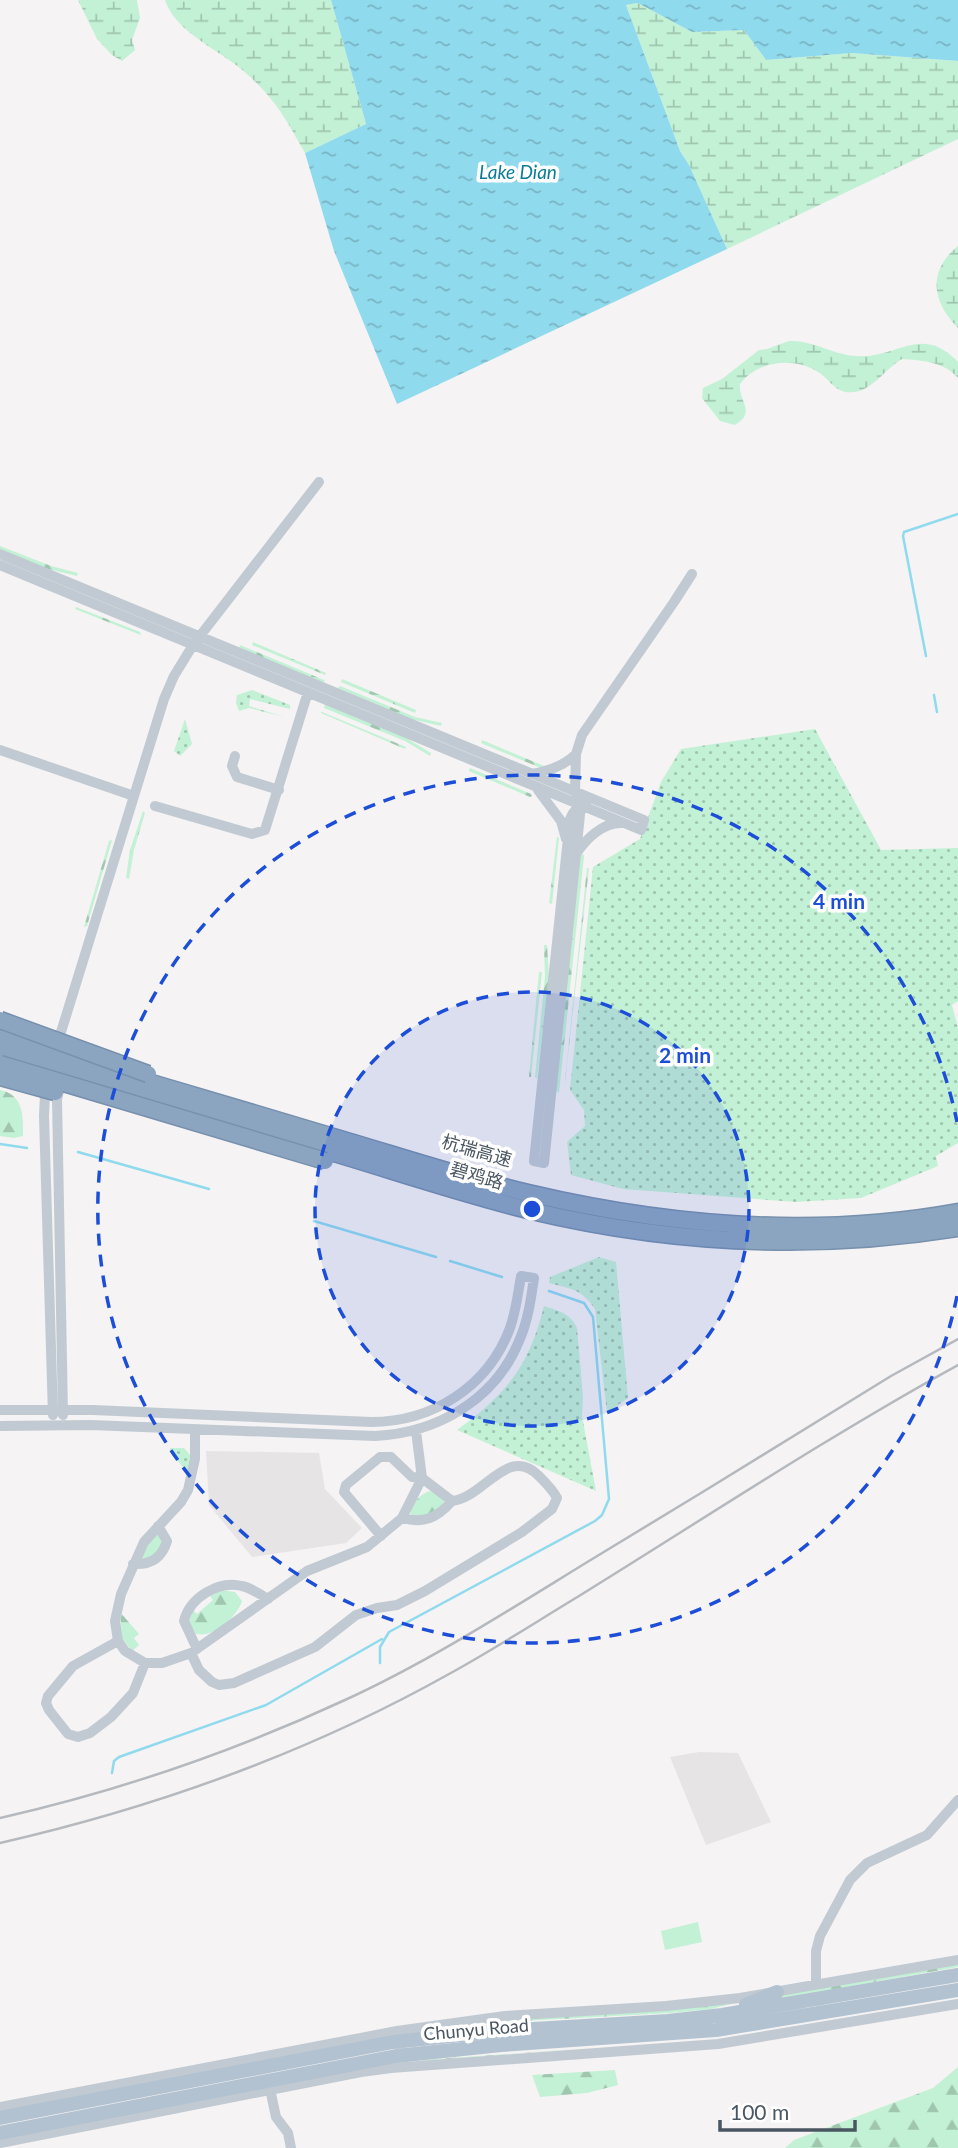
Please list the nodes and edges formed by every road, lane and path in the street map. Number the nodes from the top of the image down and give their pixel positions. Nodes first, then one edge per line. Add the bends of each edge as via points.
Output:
1 (319, 482) dead end
2 (0, 554) edge
3 (0, 565) edge
4 (692, 574) dead end
5 (197, 641) junction
6 (308, 692) junction
7 (0, 750) edge
8 (576, 754) junction
9 (235, 755) dead end
10 (532, 780) junction
11 (562, 787) junction
12 (279, 790) junction
13 (575, 792) junction
14 (134, 796) junction
15 (597, 801) junction
16 (581, 805) junction
17 (155, 806) dead end
18 (626, 823) junction
19 (568, 845) junction
20 (576, 853) junction
21 (0, 1020) edge
22 (0, 1030) edge
23 (0, 1038) edge
24 (0, 1054) edge
25 (0, 1064) edge
26 (57, 1066) junction
27 (148, 1074) junction
28 (0, 1077) edge
29 (325, 1161) junction
30 (958, 1204) edge
31 (958, 1212) edge
32 (958, 1228) edge
33 (958, 1237) edge
34 (58, 1409) junction
35 (0, 1410) edge
36 (58, 1424) junction
37 (0, 1426) edge
38 (195, 1430) junction
39 (416, 1431) junction
40 (422, 1478) junction
41 (452, 1501) junction
42 (402, 1518) junction
43 (158, 1526) junction
44 (381, 1536) junction
45 (133, 1564) junction
46 (268, 1599) junction
47 (118, 1641) junction
48 (194, 1651) junction
49 (145, 1663) junction
50 (958, 1800) edge
51 (958, 1960) edge
52 (958, 1975) edge
53 (816, 1985) junction
54 (958, 1990) edge
55 (777, 1992) junction
56 (958, 2004) edge
57 (722, 2015) junction
58 (270, 2090) junction
59 (0, 2108) edge
60 (0, 2118) edge
61 (36, 2118) junction
62 (0, 2133) edge
63 (0, 2143) edge
64 (291, 2148) edge

1 - 5 street
2 - 5 street
3 - 5 street
4 - 8 street via 582,735
5 - 6 street
5 - 10 street
5 - 14 street via 164,699
6 - 10 street
6 - 12 street
7 - 14 street
8 - 10 street
8 - 13 street
9 - 12 street via 232,766 237,777
10 - 11 street
10 - 16 street
10 - 19 street via 561,821
11 - 13 street
11 - 16 street
12 - 17 street via 268,827 257,834
13 - 15 street
14 - 26 street
15 - 16 street
15 - 18 street via 643,820 641,830
16 - 18 street
16 - 19 street via 570,819
16 - 20 street
18 - 20 street via 616,822 598,831
19 - 20 street via 534,1161 544,1163
21 - 27 highway, bridge
22 - 27 highway, 杭瑞高速, bridge
23 - 26 highway, 碧鸡路
24 - 26 highway, 碧鸡路
25 - 29 highway, bridge
26 - 31 highway, 碧鸡路 via 491,1184 609,1210 702,1222 808,1226
26 - 32 highway, 碧鸡路 via 488,1199 608,1226 689,1237 811,1243
26 - 34 street via 45,1095 44,1116
27 - 30 highway, 杭瑞高速 via 537,1186 654,1209 800,1218
28 - 29 highway, bridge
29 - 33 highway via 511,1215 655,1242 802,1251
34 - 35 street
34 - 36 street
34 - 39 street via 371,1422 419,1416 451,1401 487,1368 511,1325 521,1276 534,1278 520,1339 499,1377 461,1410
36 - 37 street
36 - 38 street
38 - 39 street via 375,1436
38 - 43 street via 188,1490
39 - 40 street
40 - 41 street
40 - 42 street
40 - 44 street via 412,1477 396,1460 385,1456 346,1485 346,1497
41 - 42 street via 427,1520
41 - 48 street via 520,1465 532,1469 557,1499 552,1509 522,1532 425,1591 397,1605 356,1615 315,1647 234,1683 212,1682 199,1670
42 - 44 street
43 - 45 street
43 - 45 street via 167,1541 160,1556 144,1565
44 - 46 street via 358,1552 307,1571
45 - 47 street via 115,1621
46 - 48 street
46 - 48 street via 242,1585 205,1593 190,1607 184,1621
47 - 49 street
47 - 49 street via 73,1666 48,1696 49,1710 68,1734 90,1733 111,1717 133,1693
48 - 49 street via 162,1663
50 - 53 street via 927,1835 867,1863 850,1880 820,1936
51 - 53 street
52 - 57 main road, Chunyu Road
53 - 55 street
54 - 61 main road, Chunyu Road via 716,2030 396,2056
55 - 57 main road
55 - 59 street via 677,2005 449,2023
56 - 58 street via 718,2044 391,2067
57 - 61 main road, Chunyu Road via 393,2042
58 - 63 street
58 - 64 street via 276,2117 288,2133
60 - 61 main road, Chunyu Road
61 - 62 main road, Chunyu Road

